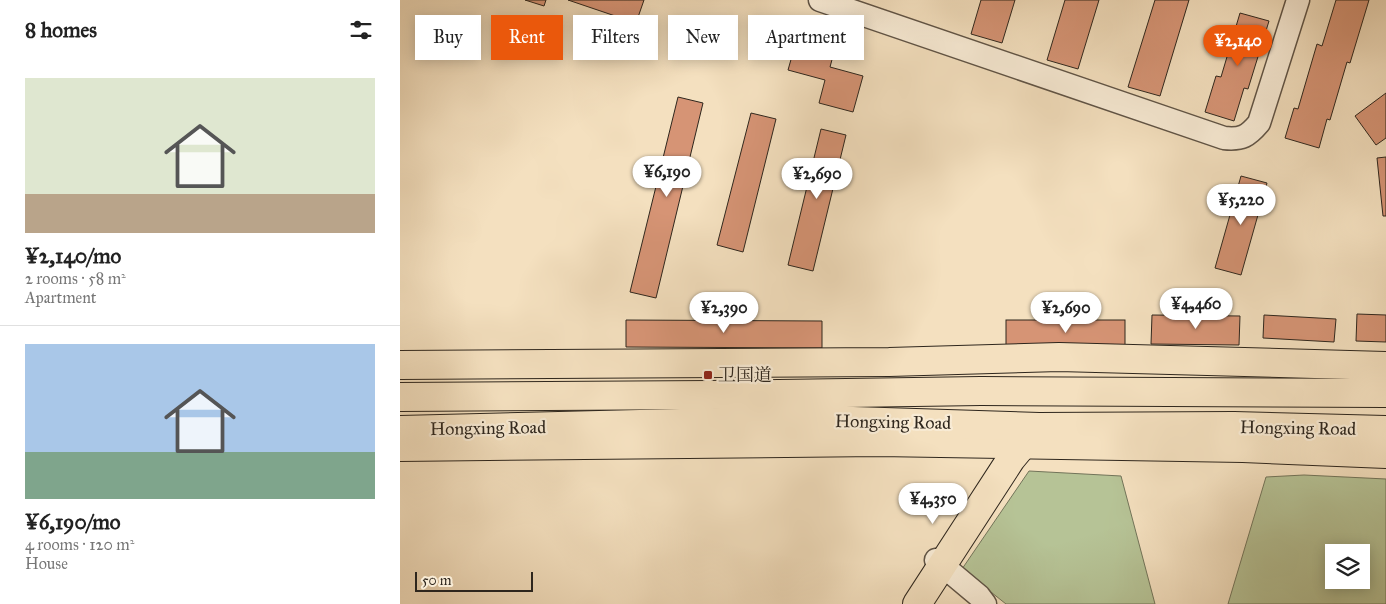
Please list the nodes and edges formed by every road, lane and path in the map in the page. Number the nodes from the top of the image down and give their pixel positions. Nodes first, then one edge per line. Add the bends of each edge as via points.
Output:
1 (820, 0) edge
2 (1298, 0) edge
3 (400, 365) edge
4 (1386, 366) edge
5 (981, 375) junction
6 (1386, 393) edge
7 (400, 397) edge
8 (948, 424) junction
9 (400, 430) edge
10 (1386, 430) edge
11 (1030, 436) junction
12 (979, 444) junction
13 (400, 447) edge
14 (1386, 454) edge
15 (939, 562) junction
16 (908, 604) edge
17 (917, 604) edge
18 (985, 604) edge

1 - 2 street via 1224,138 1237,139 1250,134 1259,122
3 - 5 main road via 889,362
4 - 5 main road via 1058,357 1030,358
5 - 6 main road, Hongxing Road via 1030,392
5 - 7 main road, Hongxing Road via 935,391
8 - 9 main road, Hongxing Road via 760,421
8 - 11 main road, Hongxing Road
8 - 12 main road
10 - 11 main road, Hongxing Road via 1234,426
11 - 12 main road
11 - 14 main road
11 - 15 main road
12 - 13 main road via 879,442
12 - 15 main road via 987,456 989,477
15 - 16 main road
15 - 17 main road
15 - 18 street

